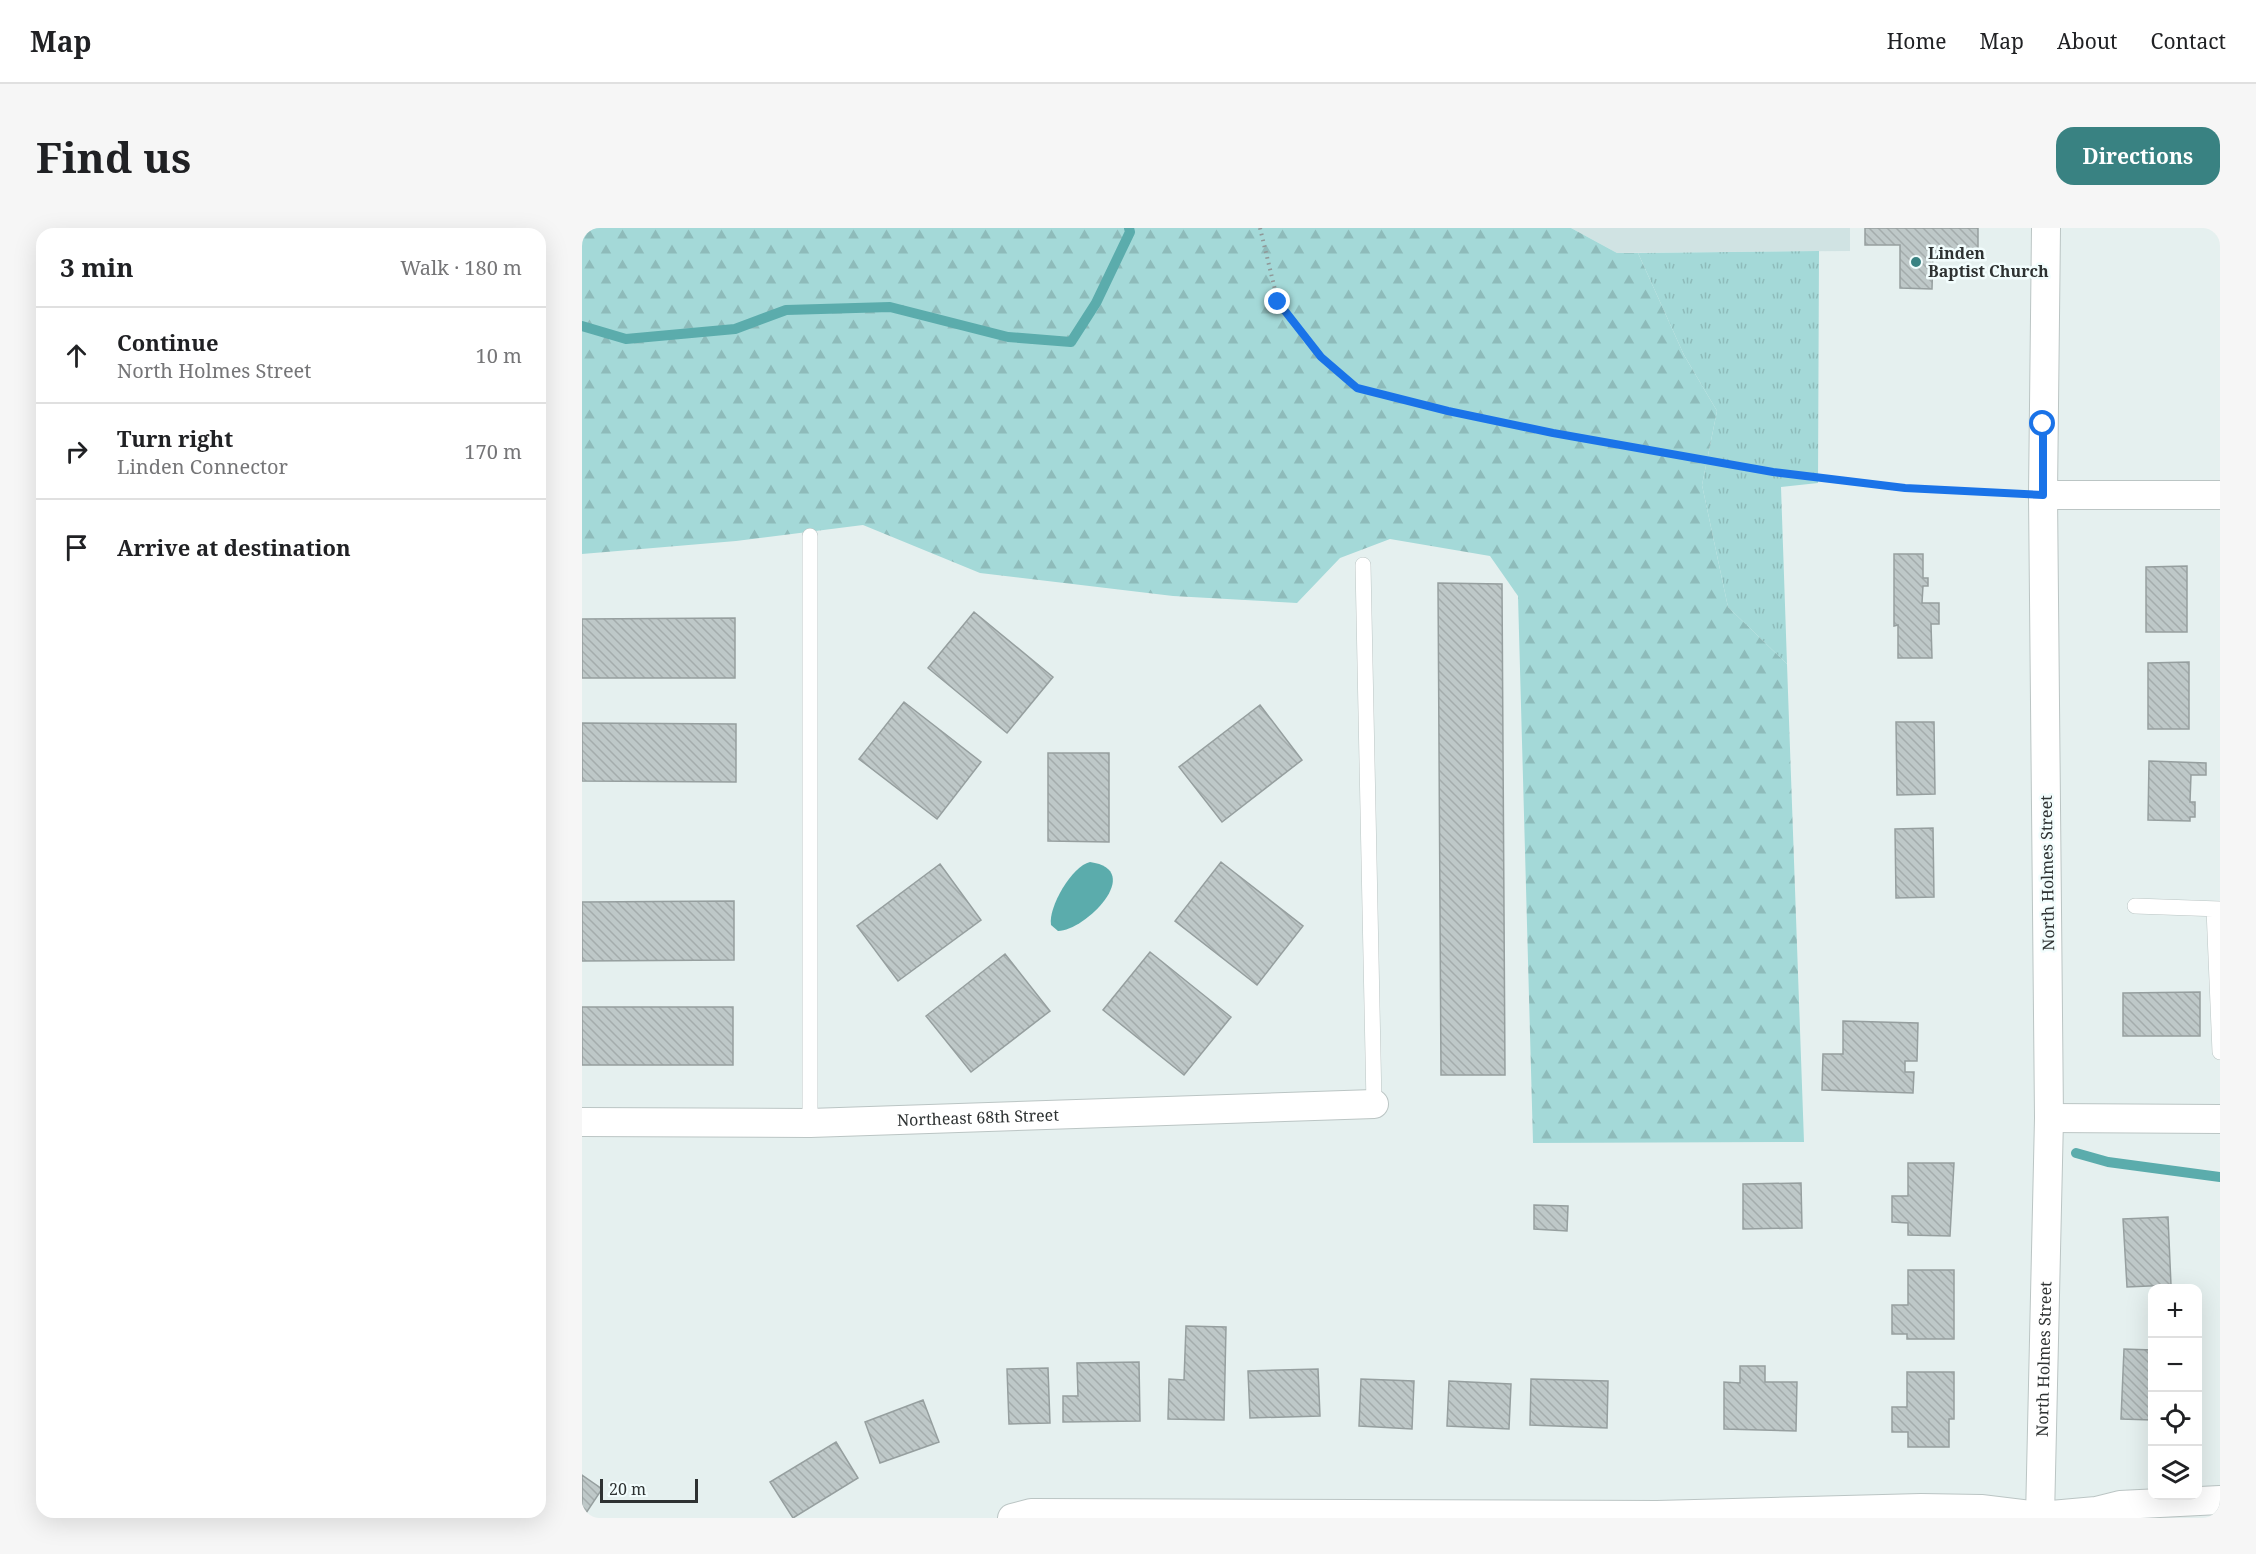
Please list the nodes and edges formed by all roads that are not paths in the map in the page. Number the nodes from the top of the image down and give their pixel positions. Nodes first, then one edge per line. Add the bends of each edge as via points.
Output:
1 (2046, 228) edge
2 (2043, 495) junction
3 (2220, 495) edge
4 (810, 536) dead end
5 (1363, 566) dead end
6 (2135, 906) dead end
7 (2217, 909) edge
8 (2220, 1052) edge
9 (1374, 1104) joint
10 (2049, 1118) junction
11 (2220, 1119) edge
12 (582, 1122) edge
13 (810, 1123) junction
14 (2220, 1500) edge
15 (2040, 1517) edge
16 (1012, 1518) edge

1 - 2 street, North Holmes Street
2 - 3 street
2 - 10 street, North Holmes Street
4 - 13 lane
5 - 9 lane
6 - 7 lane
7 - 8 lane
9 - 13 street, Northeast 68th Street
10 - 11 street
10 - 15 street, North Holmes Street
12 - 13 street, Northeast 68th Street
14 - 15 street via 2120,1505
15 - 16 street via 1981,1509 1921,1508 1657,1515 1032,1513

